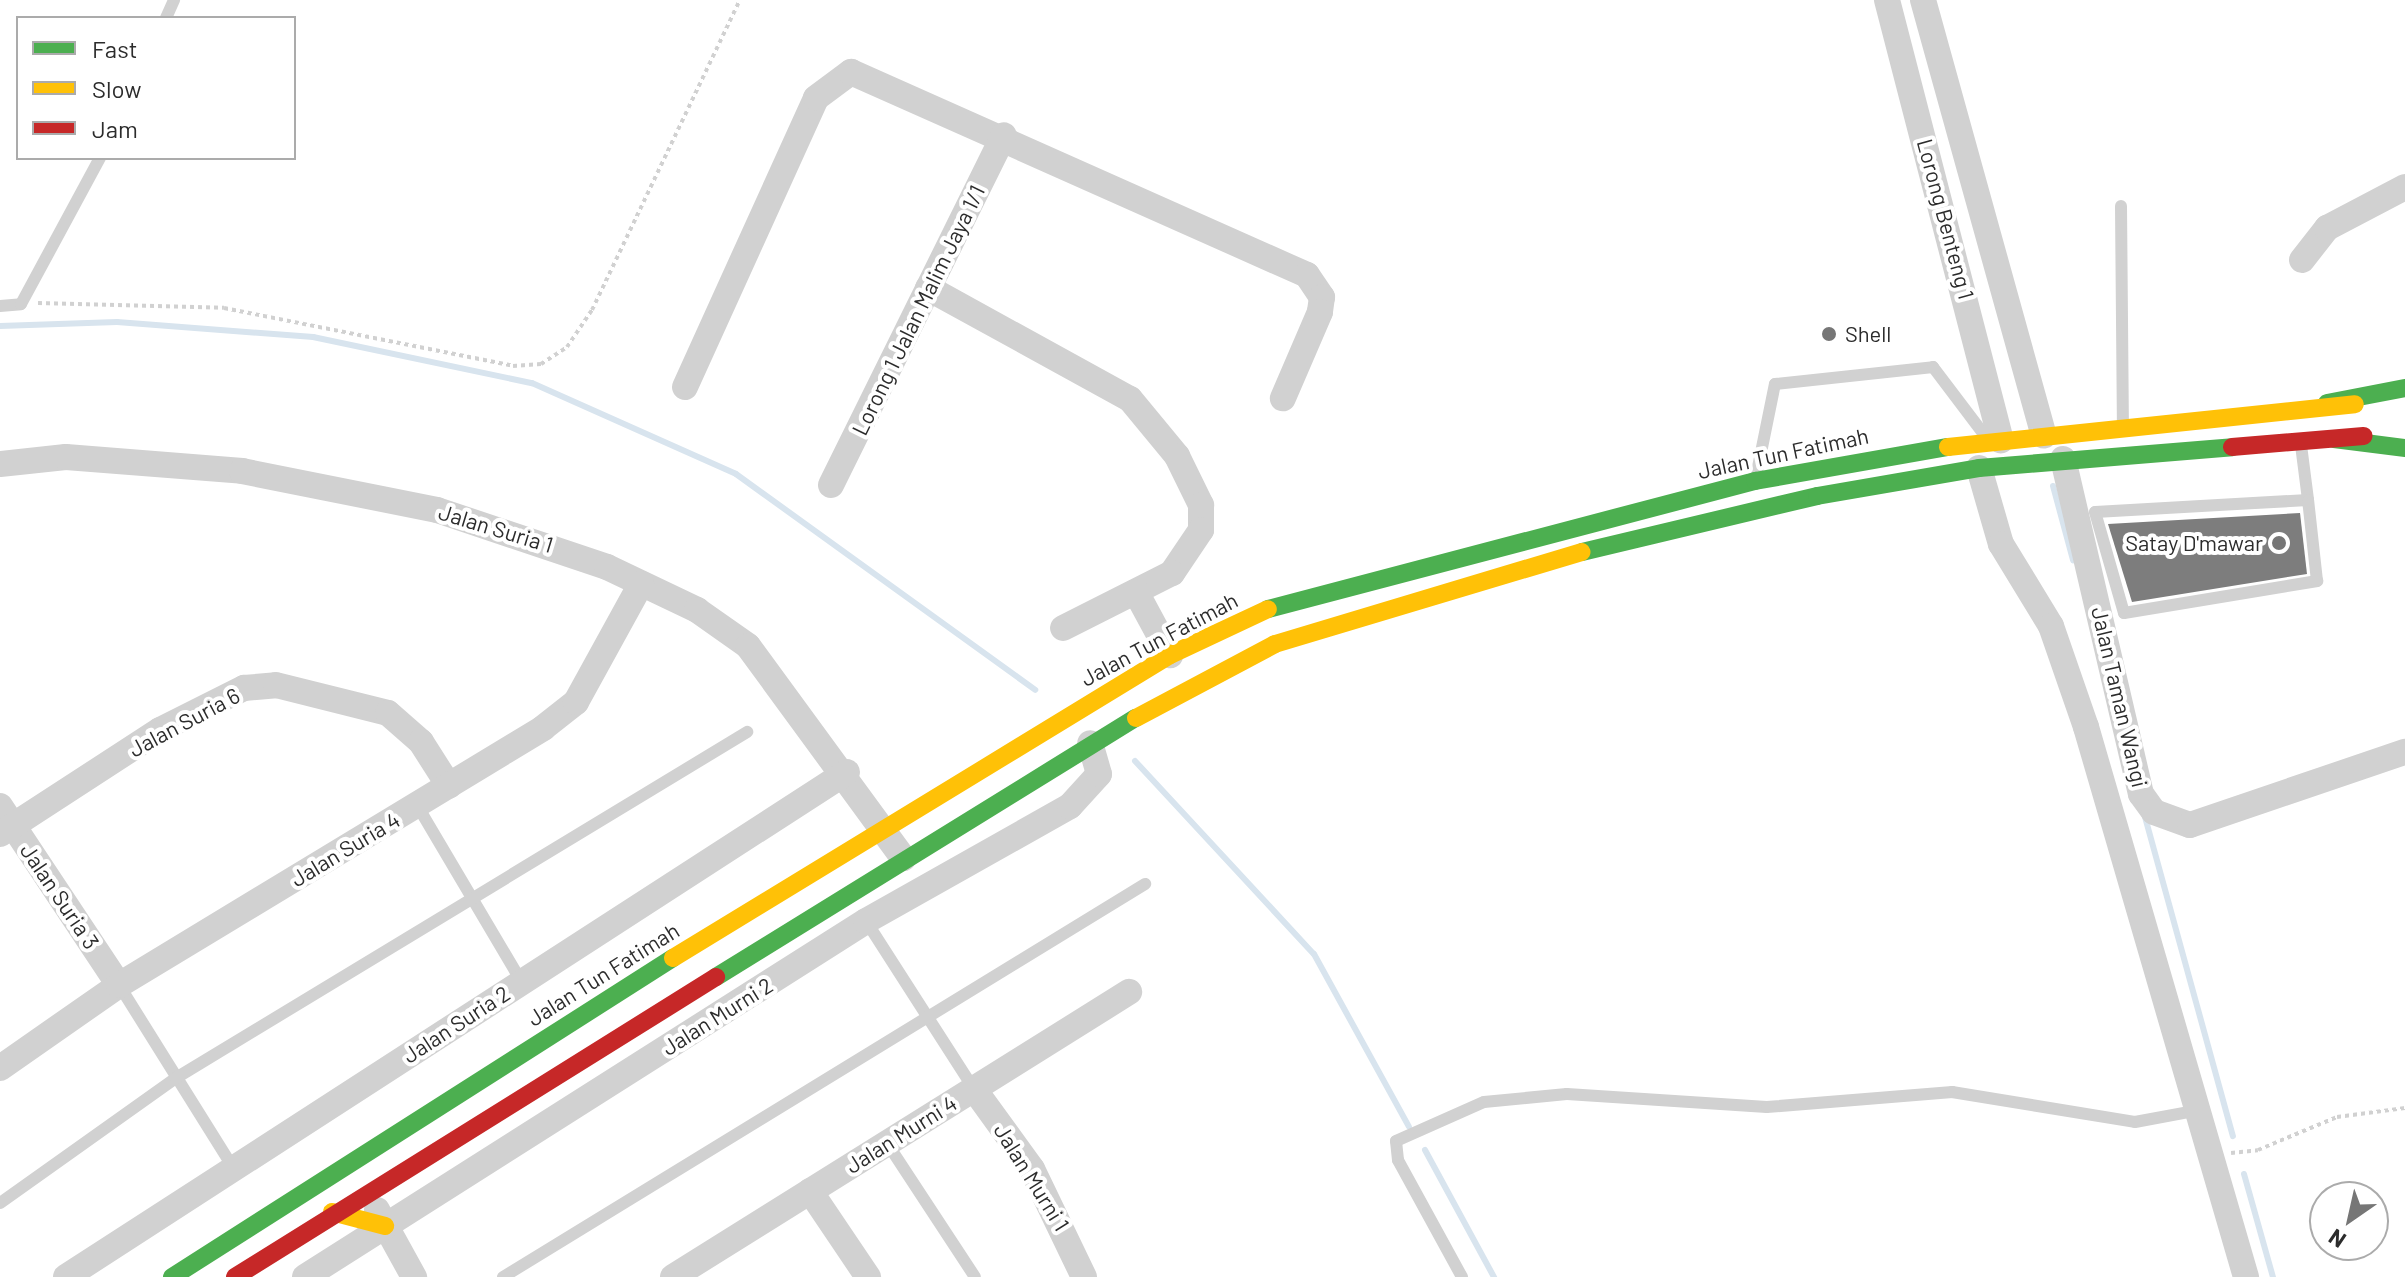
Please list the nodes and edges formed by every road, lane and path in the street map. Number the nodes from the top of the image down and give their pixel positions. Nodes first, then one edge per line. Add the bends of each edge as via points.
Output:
1 (740, 0) edge
2 (1887, 0) edge
3 (1923, 0) edge
4 (1004, 135) junction
5 (99, 160) edge
6 (2405, 187) edge
7 (2121, 206) dead end
8 (2302, 260) dead end
9 (928, 288) junction
10 (21, 304) junction
11 (0, 306) edge
12 (685, 387) dead end
13 (2405, 388) edge
14 (1283, 398) dead end
15 (2327, 403) junction
16 (2405, 405) edge
17 (2123, 426) junction
18 (2405, 432) edge
19 (2044, 435) junction
20 (2334, 439) junction
21 (1995, 441) junction
22 (2301, 442) junction
23 (2405, 448) edge
24 (2063, 459) junction
25 (0, 464) edge
26 (1979, 468) junction
27 (1755, 481) junction
28 (831, 485) dead end
29 (2308, 500) junction
30 (641, 584) junction
31 (1136, 592) junction
32 (1063, 628) dead end
33 (1170, 655) junction
34 (747, 732) dead end
35 (1090, 743) junction
36 (2405, 752) edge
37 (847, 772) junction
38 (449, 786) junction
39 (417, 805) junction
40 (4, 822) edge
41 (883, 824) junction
42 (903, 858) junction
43 (1145, 884) dead end
44 (471, 899) junction
45 (866, 921) junction
46 (521, 981) junction
47 (119, 985) junction
48 (1129, 992) dead end
49 (928, 1019) junction
50 (0, 1068) edge
51 (176, 1078) junction
52 (974, 1089) junction
53 (2405, 1108) edge
54 (2199, 1110) junction
55 (887, 1143) junction
56 (2211, 1154) junction
57 (350, 1162) junction
58 (232, 1166) junction
59 (367, 1191) junction
60 (810, 1191) junction
61 (0, 1203) edge
62 (332, 1212) junction
63 (385, 1226) junction
64 (66, 1277) edge
65 (172, 1277) edge
66 (235, 1277) edge
67 (305, 1277) edge
68 (414, 1277) edge
69 (503, 1277) edge
70 (673, 1277) edge
71 (868, 1277) edge
72 (975, 1277) edge
73 (1084, 1277) edge
74 (1462, 1277) edge
75 (2246, 1277) edge

1 - 10 path via 592,310 567,347 541,364 513,366 224,308
2 - 21 street, Lorong Benteng 1
3 - 19 street
4 - 9 street, Lorong 1 Jalan Malim Jaya 1/1
4 - 12 street via 866,75 837,75 816,98
4 - 14 street via 1318,284 1320,312
5 - 10 lane
6 - 8 street via 2327,228
7 - 17 lane
9 - 28 street, Lorong 1 Jalan Malim Jaya 1/1
9 - 31 street via 1130,399 1177,456 1201,505 1190,553 1172,573
10 - 11 lane
13 - 15 main road
15 - 16 main road, Jalan Tun Fatimah
15 - 17 main road, Jalan Tun Fatimah
17 - 19 main road, Jalan Tun Fatimah
18 - 20 main road
19 - 21 main road, Jalan Tun Fatimah
20 - 22 main road
20 - 23 main road
21 - 27 main road, Jalan Tun Fatimah
21 - 27 lane via 1933,367 1775,384
22 - 24 main road
22 - 29 lane
24 - 26 main road
24 - 36 street, Jalan Taman Wangi via 2141,794 2154,812 2190,825
25 - 30 street, Jalan Suria 1 via 66,457 242,471 437,510 545,541
26 - 35 main road via 1817,496 1540,562 1308,632 1211,673
26 - 54 street via 2001,544 2051,626 2081,713
27 - 33 main road, Jalan Tun Fatimah via 1298,599
29 - 29 lane via 2095,512 2124,613 2317,581
30 - 37 street, Jalan Suria 1 via 697,610 748,646
30 - 38 street, Jalan Suria 4 via 576,702
31 - 32 street
31 - 33 street
33 - 41 main road, Jalan Tun Fatimah
34 - 44 lane
35 - 42 main road
35 - 45 street, Jalan Murni 2 via 1099,774 1084,796
37 - 41 street, Jalan Suria 1
37 - 46 street, Jalan Suria 2
38 - 39 street, Jalan Suria 4
38 - 40 street, Jalan Suria 6 via 421,742 388,713 276,685 244,688 160,730
39 - 44 lane
39 - 47 street, Jalan Suria 4
40 - 47 street, Jalan Suria 3
41 - 42 street, Jalan Suria 1
41 - 57 main road, Jalan Tun Fatimah
42 - 59 main road
43 - 49 lane
44 - 46 lane
44 - 51 lane
45 - 49 lane, Jalan Murni 1
45 - 63 street, Jalan Murni 2
46 - 58 street, Jalan Suria 2
47 - 50 street, Jalan Suria 4
47 - 51 lane
48 - 52 street, Jalan Murni 4
49 - 52 lane, Jalan Murni 1
49 - 69 lane
51 - 58 lane
51 - 61 lane
52 - 55 street, Jalan Murni 4
52 - 73 street, Jalan Murni 1 via 1032,1169
53 - 56 path via 2311,1125 2258,1150
54 - 56 street
54 - 74 lane via 2135,1122 1952,1092 1767,1107 1567,1094 1484,1102 1396,1141 1398,1160
55 - 60 street, Jalan Murni 4
55 - 72 lane
56 - 75 street
57 - 59 street
57 - 65 main road, Jalan Tun Fatimah
58 - 64 street, Jalan Suria 2
59 - 62 main road
59 - 63 street
60 - 70 street, Jalan Murni 4
60 - 71 street
62 - 63 main road
62 - 66 main road
63 - 67 street, Jalan Murni 2
63 - 68 street

